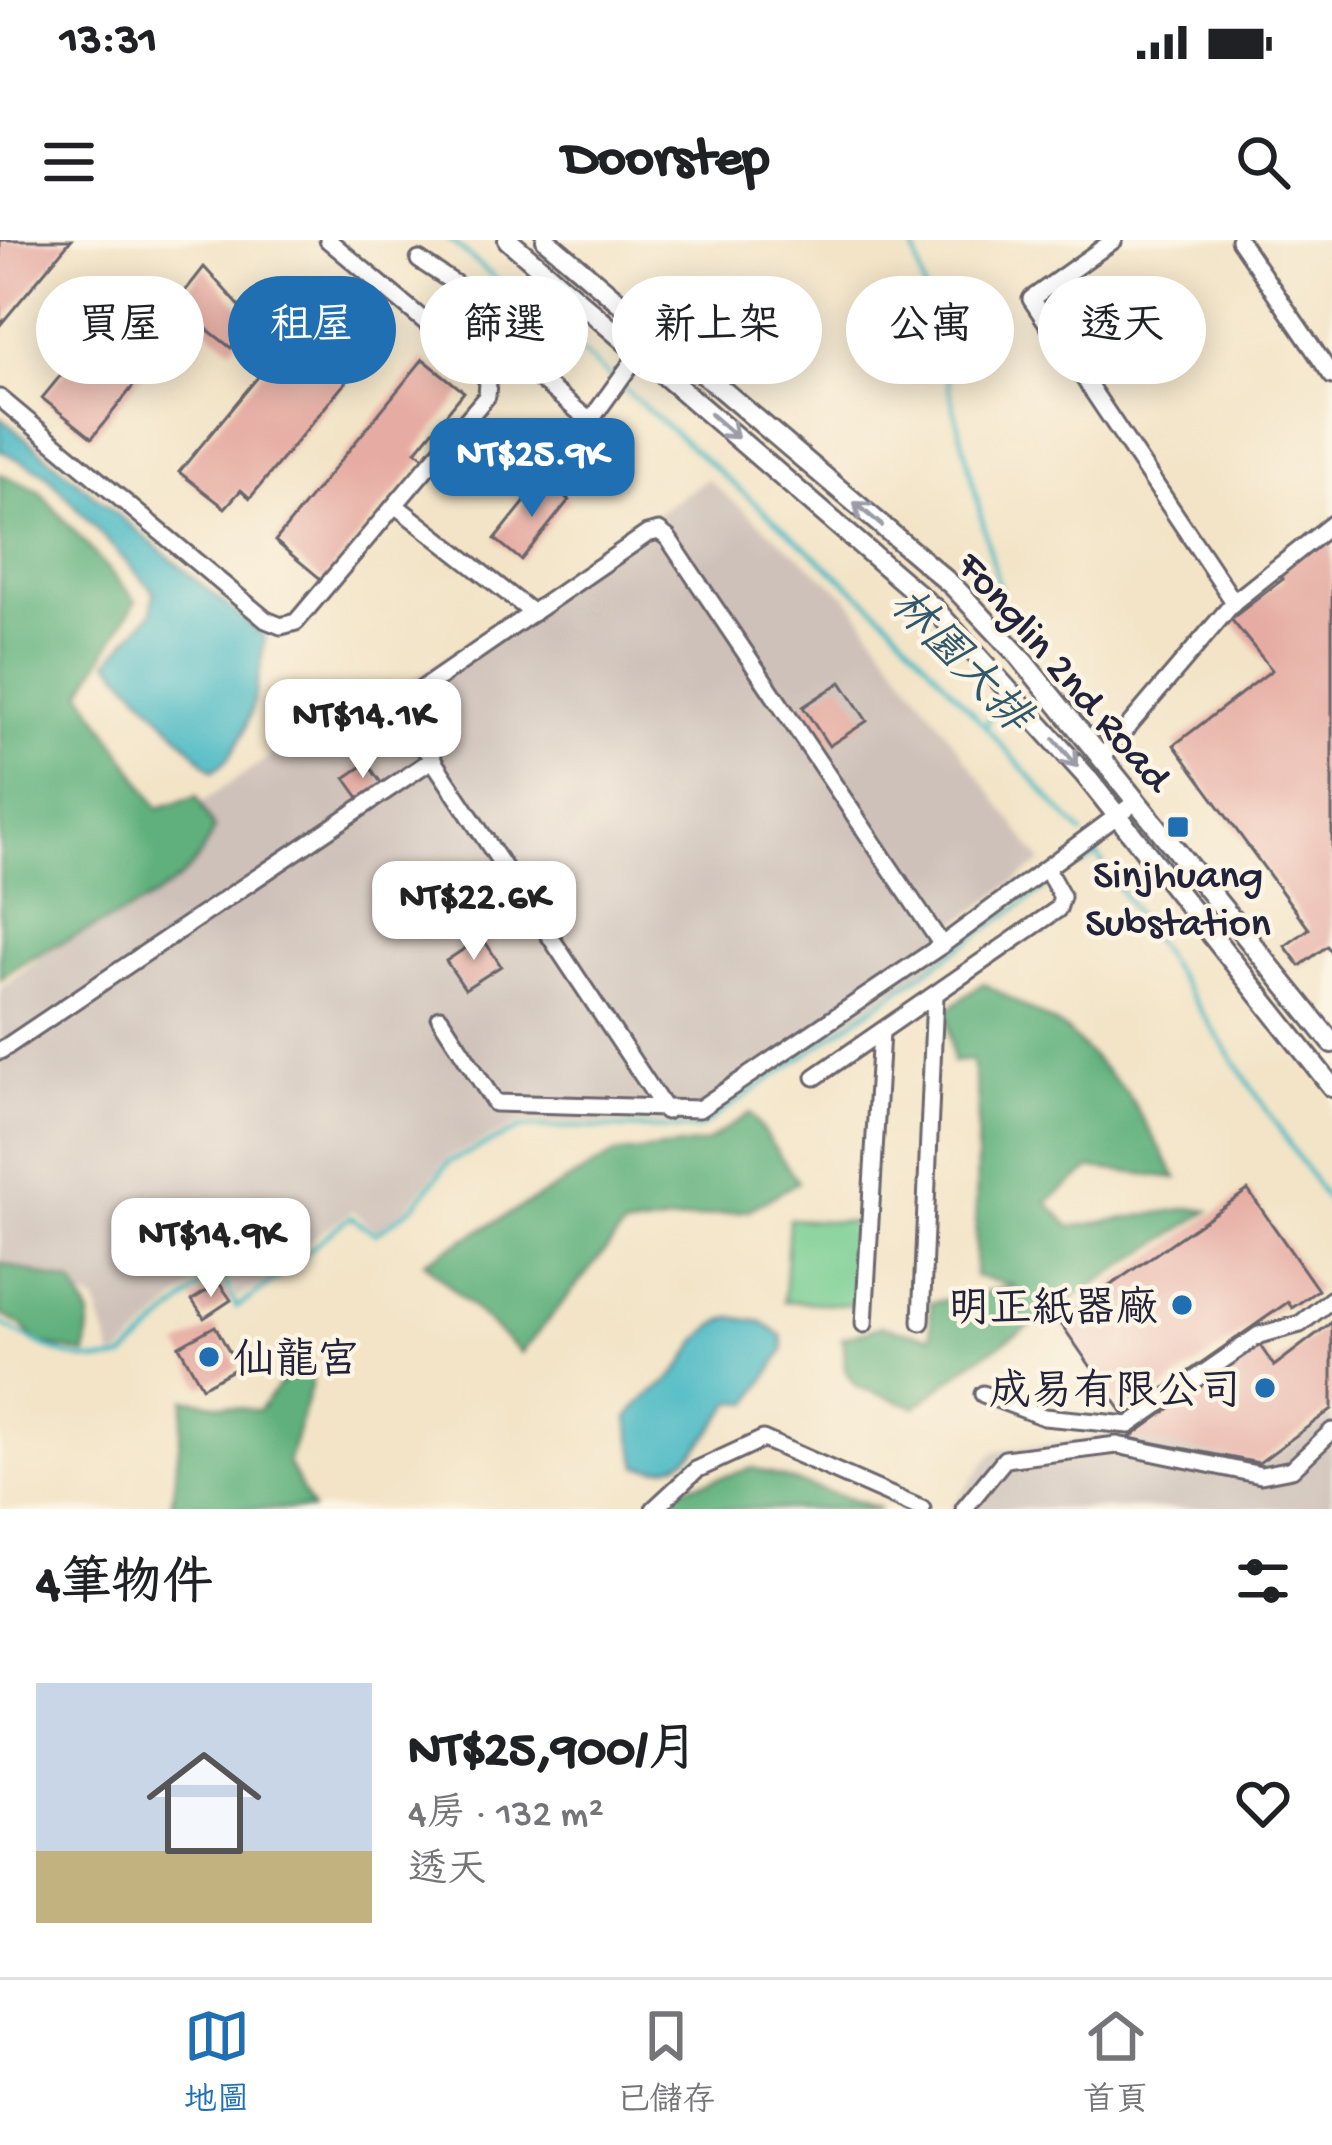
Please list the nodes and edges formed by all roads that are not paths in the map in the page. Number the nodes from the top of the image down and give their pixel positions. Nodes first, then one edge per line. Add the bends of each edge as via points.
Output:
1 (328, 240) edge
2 (508, 240) edge
3 (545, 240) edge
4 (1114, 240) edge
5 (1239, 240) edge
6 (418, 260) dead end
7 (612, 297) edge
8 (612, 338) edge
9 (1332, 376) edge
10 (617, 384) edge
11 (664, 384) edge
12 (715, 384) edge
13 (0, 398) edge
14 (395, 505) junction
15 (1332, 524) edge
16 (1234, 602) junction
17 (533, 613) junction
18 (1102, 758) junction
19 (433, 759) junction
20 (1137, 801) junction
21 (1113, 819) junction
22 (1047, 870) junction
23 (942, 945) junction
24 (935, 995) junction
25 (440, 1018) dead end
26 (881, 1032) junction
27 (1332, 1043) edge
28 (0, 1051) edge
29 (815, 1077) dead end
30 (1332, 1087) edge
31 (666, 1111) junction
32 (1332, 1299) edge
33 (921, 1322) dead end
34 (864, 1324) dead end
35 (983, 1394) dead end
36 (1332, 1431) edge
37 (654, 1509) edge
38 (922, 1509) edge
39 (964, 1509) edge

1 - 14 street via 488,382 487,396
2 - 8 main road, Fonglin 2nd Road
3 - 7 main road, Fonglin 2nd Road
4 - 16 street via 1031,298
5 - 9 street
6 - 10 street via 477,298 471,322 590,421
11 -> 21 main road, Fonglin 2nd Road via 934,608 1001,676
18 -> 12 main road, Fonglin 2nd Road via 953,586
13 - 14 street via 281,626 296,622
14 - 17 street
15 - 16 street
16 - 18 street
17 - 19 street via 422,689 411,718
17 - 23 street via 647,535 668,538
18 - 20 main road, Fonglin 2nd Road
19 - 28 street
19 - 31 street
20 - 21 street
20 - 27 main road, Fonglin 2nd Road
21 - 22 street
21 - 30 main road, Fonglin 2nd Road
22 - 23 street
22 - 24 street via 1062,898 1058,910
23 - 31 street via 699,1108
24 - 26 street
24 - 33 street
25 - 31 street via 495,1103
26 - 29 street
26 - 34 street
32 - 35 street via 1300,1324 1259,1335 1129,1425 1043,1417
36 - 39 street via 1292,1469 1261,1475 1117,1445 1005,1459
37 - 38 street via 696,1470 763,1439

